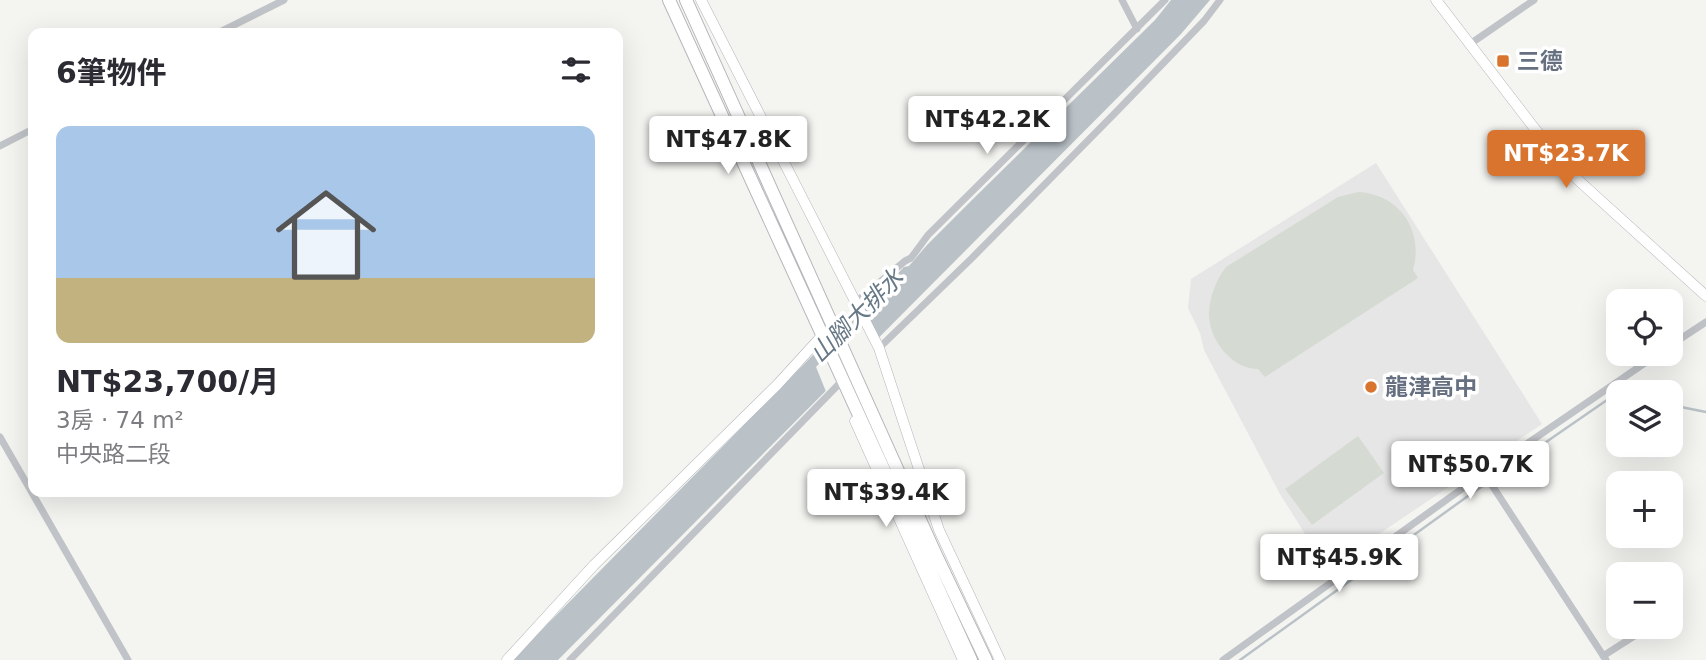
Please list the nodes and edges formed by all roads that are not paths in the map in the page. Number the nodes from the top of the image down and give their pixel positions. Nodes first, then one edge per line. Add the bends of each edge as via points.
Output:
1 (284, 0) edge
2 (667, 0) edge
3 (686, 0) edge
4 (701, 0) edge
5 (1122, 0) edge
6 (1166, 0) edge
7 (1220, 0) edge
8 (1436, 0) edge
9 (1534, 0) edge
10 (228, 28) edge
11 (1137, 29) junction
12 (1470, 44) junction
13 (28, 132) edge
14 (0, 146) edge
15 (1706, 296) edge
16 (856, 302) junction
17 (1706, 322) edge
18 (1683, 337) edge
19 (819, 339) junction
20 (879, 348) junction
21 (1640, 366) edge
22 (839, 384) junction
23 (0, 437) edge
24 (1484, 473) junction
25 (28, 486) edge
26 (34, 497) edge
27 (1631, 639) edge
28 (1604, 658) edge
29 (128, 660) edge
30 (507, 660) edge
31 (570, 660) edge
32 (963, 660) edge
33 (971, 660) edge
34 (986, 660) edge
35 (1000, 660) edge
36 (1223, 660) edge

1 - 10 street
2 - 19 street
2 - 33 highway
3 - 34 highway
4 - 16 street
5 - 11 street
6 - 11 street
7 - 20 street via 1127,101
8 - 12 street
9 - 12 street
11 - 16 street via 928,235 911,258
12 - 15 street via 1577,179
13 - 14 street
16 - 20 street
17 - 18 street
19 - 22 street
19 - 30 street via 594,565
20 - 35 street via 939,530
21 - 24 street
22 - 31 street
22 - 32 street
23 - 25 street
24 - 28 street
24 - 36 street
26 - 29 street
27 - 28 street

